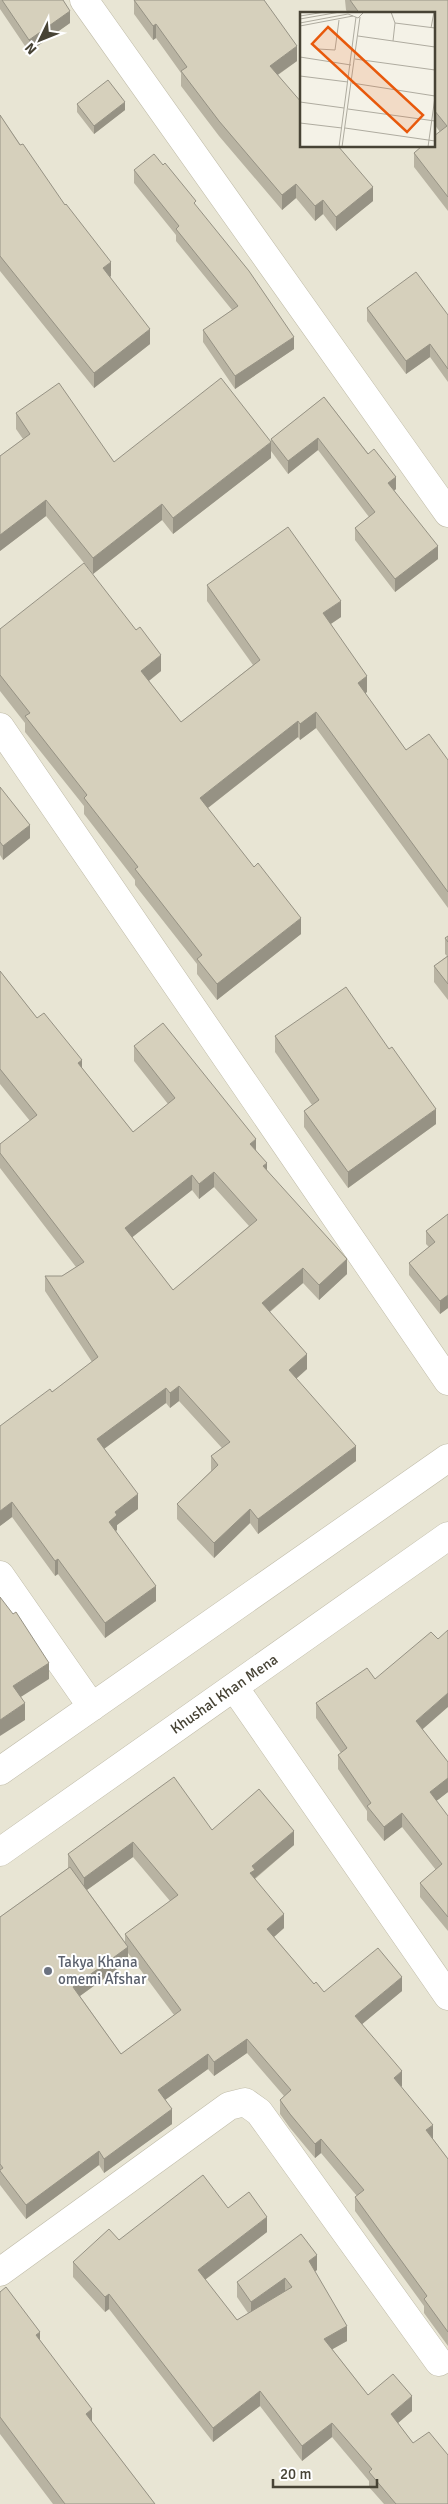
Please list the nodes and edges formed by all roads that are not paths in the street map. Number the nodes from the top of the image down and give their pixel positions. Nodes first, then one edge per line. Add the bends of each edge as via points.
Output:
1 (84, 0) edge
2 (448, 513) edge
3 (0, 727) edge
4 (448, 1381) edge
5 (448, 1458) edge
6 (448, 1536) edge
7 (0, 1575) edge
8 (234, 1687) junction
9 (92, 1707) junction
10 (0, 1771) edge
11 (0, 1852) edge
12 (448, 1996) edge
13 (0, 2272) edge
14 (439, 2362) dead end

1 - 2 street
3 - 4 street
5 - 9 street
6 - 8 street, Khushal Khan Mena
7 - 9 street
8 - 11 street, Khushal Khan Mena
8 - 12 street
9 - 10 street
13 - 14 street via 229,2106 244,2102 259,2112

